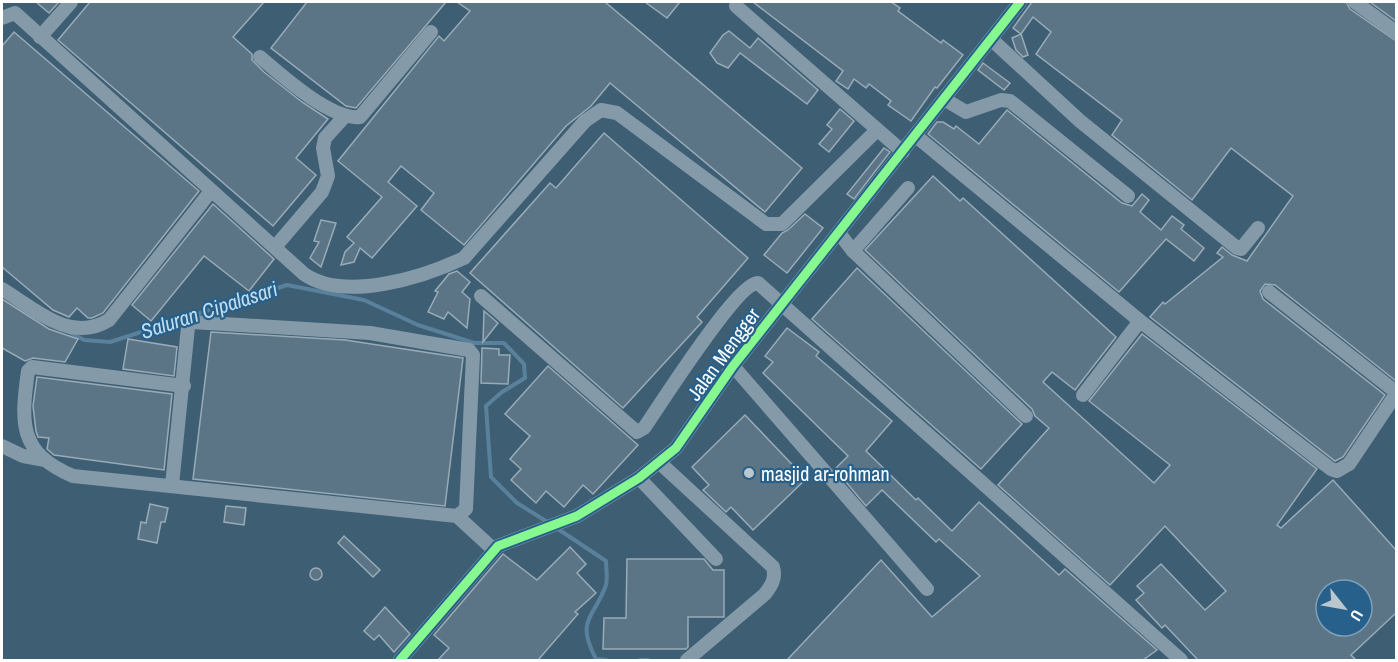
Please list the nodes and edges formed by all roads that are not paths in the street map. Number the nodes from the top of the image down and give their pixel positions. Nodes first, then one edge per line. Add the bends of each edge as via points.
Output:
1 (71, 2) edge
2 (1020, 2) edge
3 (1355, 2) edge
4 (736, 6) dead end
5 (2, 18) edge
6 (431, 32) dead end
7 (1396, 32) edge
8 (40, 37) junction
9 (991, 39) junction
10 (260, 57) dead end
11 (944, 99) junction
12 (345, 116) junction
13 (876, 131) junction
14 (916, 136) junction
15 (903, 152) junction
16 (908, 188) dead end
17 (212, 191) junction
18 (1128, 196) dead end
19 (1258, 228) dead end
20 (839, 233) junction
21 (275, 247) junction
22 (853, 251) junction
23 (2, 289) edge
24 (1269, 292) dead end
25 (481, 296) dead end
26 (782, 302) junction
27 (1140, 321) junction
28 (732, 366) junction
29 (184, 386) junction
30 (1396, 393) edge
31 (1083, 395) dead end
32 (1026, 416) dead end
33 (2, 446) edge
34 (45, 460) junction
35 (660, 463) junction
36 (639, 478) junction
37 (172, 485) junction
38 (457, 516) junction
39 (494, 550) junction
40 (716, 559) dead end
41 (927, 589) dead end
42 (408, 657) edge
43 (1176, 658) edge
44 (687, 660) edge

1 - 8 street
2 - 9 street, Jalan Mengger
3 - 7 street
4 - 13 street
5 - 8 street via 15,12
6 - 12 street via 360,117
8 - 17 street
9 - 11 street, Jalan Mengger
9 - 19 street via 1080,122 1238,249
10 - 12 street via 306,93
11 - 14 street, Jalan Mengger
11 - 18 street via 966,112 1001,100 1010,101
12 - 21 street via 325,138 328,176 322,192
13 - 15 street
13 - 21 street via 782,224 766,224 617,113 601,111 585,121 464,258 441,269 393,281 331,287 317,283
14 - 15 street, Jalan Mengger
14 - 27 street
15 - 20 street, Jalan Mengger
16 - 22 street
17 - 21 street
17 - 23 street via 109,320 96,328 68,329
20 - 22 street
20 - 26 street, Jalan Mengger
22 - 32 street
24 - 30 street
25 - 26 street via 637,432 644,428 743,290 758,283
26 - 28 street, Jalan Mengger
26 - 43 street
27 - 30 street via 1337,471 1349,464
27 - 31 street
28 - 35 street, Jalan Mengger via 687,434
28 - 41 street
29 - 34 street via 32,367 28,371 22,413 32,446
29 - 37 street
29 - 38 street via 188,327 195,321 370,333 469,350 474,360 466,509
33 - 34 street via 23,456
34 - 37 street via 73,476
35 - 36 street, Jalan Mengger
35 - 44 street via 773,567 775,575 765,594
36 - 39 street, Jalan Mengger via 553,526 508,540
36 - 40 street
37 - 38 street
38 - 39 street
39 - 42 street, Jalan Mengger

